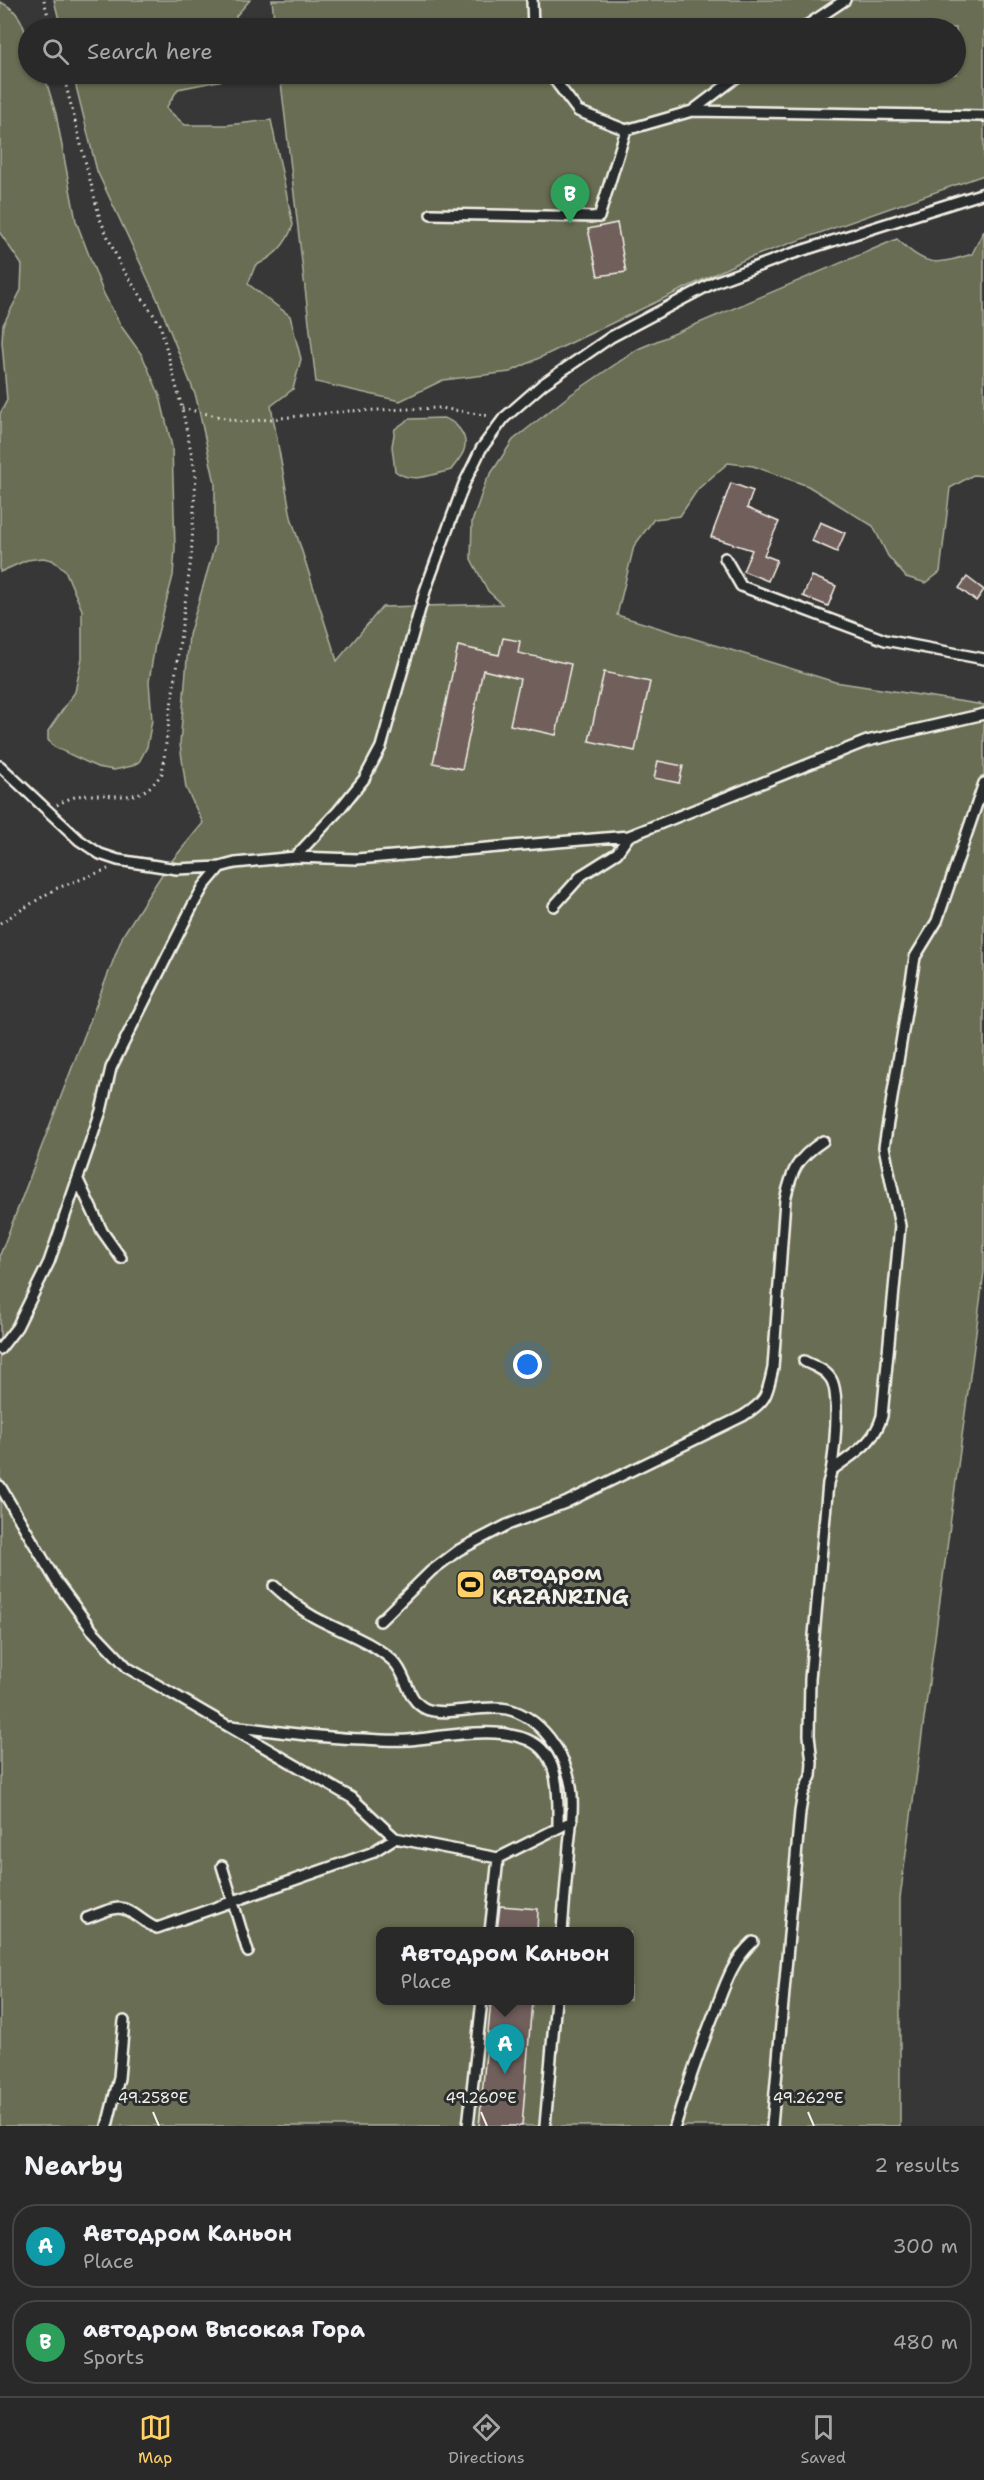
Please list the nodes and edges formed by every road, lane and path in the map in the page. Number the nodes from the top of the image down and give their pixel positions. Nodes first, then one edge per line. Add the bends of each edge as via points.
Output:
1 (44, 0) edge
2 (532, 0) edge
3 (845, 0) edge
4 (48, 18) edge
5 (533, 18) edge
6 (818, 18) edge
7 (66, 84) edge
8 (558, 84) edge
9 (728, 84) edge
10 (692, 111) junction
11 (984, 116) edge
12 (626, 130) junction
13 (984, 193) edge
14 (431, 214) dead end
15 (182, 408) junction
16 (504, 418) junction
17 (725, 558) dead end
18 (984, 659) edge
19 (984, 714) edge
20 (0, 766) edge
21 (984, 783) edge
22 (46, 811) junction
23 (629, 836) junction
24 (295, 857) junction
25 (118, 860) junction
26 (220, 867) junction
27 (554, 906) dead end
28 (0, 922) edge
29 (823, 1141) dead end
30 (78, 1180) junction
31 (121, 1258) dead end
32 (0, 1349) edge
33 (804, 1361) dead end
34 (832, 1470) junction
35 (0, 1486) edge
36 (274, 1586) dead end
37 (380, 1620) dead end
38 (226, 1726) junction
39 (572, 1821) junction
40 (558, 1827) junction
41 (395, 1838) junction
42 (498, 1858) junction
43 (222, 1866) dead end
44 (232, 1902) junction
45 (87, 1918) dead end
46 (491, 1927) edge
47 (562, 1927) edge
48 (753, 1942) dead end
49 (248, 1953) dead end
50 (482, 2005) edge
51 (556, 2005) edge
52 (124, 2021) dead end
53 (107, 2126) edge
54 (468, 2126) edge
55 (545, 2126) edge
56 (675, 2126) edge
57 (772, 2126) edge

1 - 4 path
2 - 5 lane
3 - 6 lane
7 - 15 path via 100,219 121,267 160,324
8 - 12 lane via 578,111
9 - 10 lane
10 - 11 lane
10 - 12 lane
12 - 14 lane via 599,217
13 - 16 lane via 715,282 611,337 543,384
15 - 16 path via 242,422 348,411 441,408
15 - 22 path via 196,475 191,559 162,773 153,787 130,797 86,795
16 - 24 lane via 481,449 464,484 425,591 381,747 364,779
17 - 18 lane via 741,586 885,640
19 - 23 lane via 867,741
20 - 22 lane
21 - 34 lane via 937,921 915,957 887,1125 884,1147 900,1226 882,1416 877,1433 869,1442
22 - 25 lane via 79,840
23 - 24 lane via 357,860
23 - 27 lane via 617,853 582,875
24 - 26 lane
25 - 26 lane via 177,869
25 - 28 path via 106,872 55,888
26 - 30 lane via 193,905 111,1068
29 - 37 lane via 796,1163 790,1179 785,1200 773,1368 760,1405 565,1503 507,1525 459,1550
30 - 31 lane via 102,1231
30 - 32 lane via 49,1262 17,1328
33 - 34 lane via 824,1371 835,1389
34 - 57 lane via 810,1679 811,1776 800,1812
35 - 38 lane via 56,1581 92,1630 128,1668
36 - 39 lane via 312,1616 394,1661 414,1699 427,1709 440,1712 494,1707 532,1721 553,1743 567,1771
38 - 40 lane via 359,1739 510,1734 536,1744 548,1760 556,1776
38 - 41 lane via 352,1798
39 - 40 lane
39 - 47 lane
40 - 42 lane
41 - 42 lane
41 - 44 lane via 371,1853
42 - 46 lane
43 - 44 lane
44 - 45 lane via 157,1928 119,1908
44 - 49 lane
48 - 56 lane via 731,1968
50 - 54 lane
51 - 55 lane
52 - 53 lane via 119,2078

